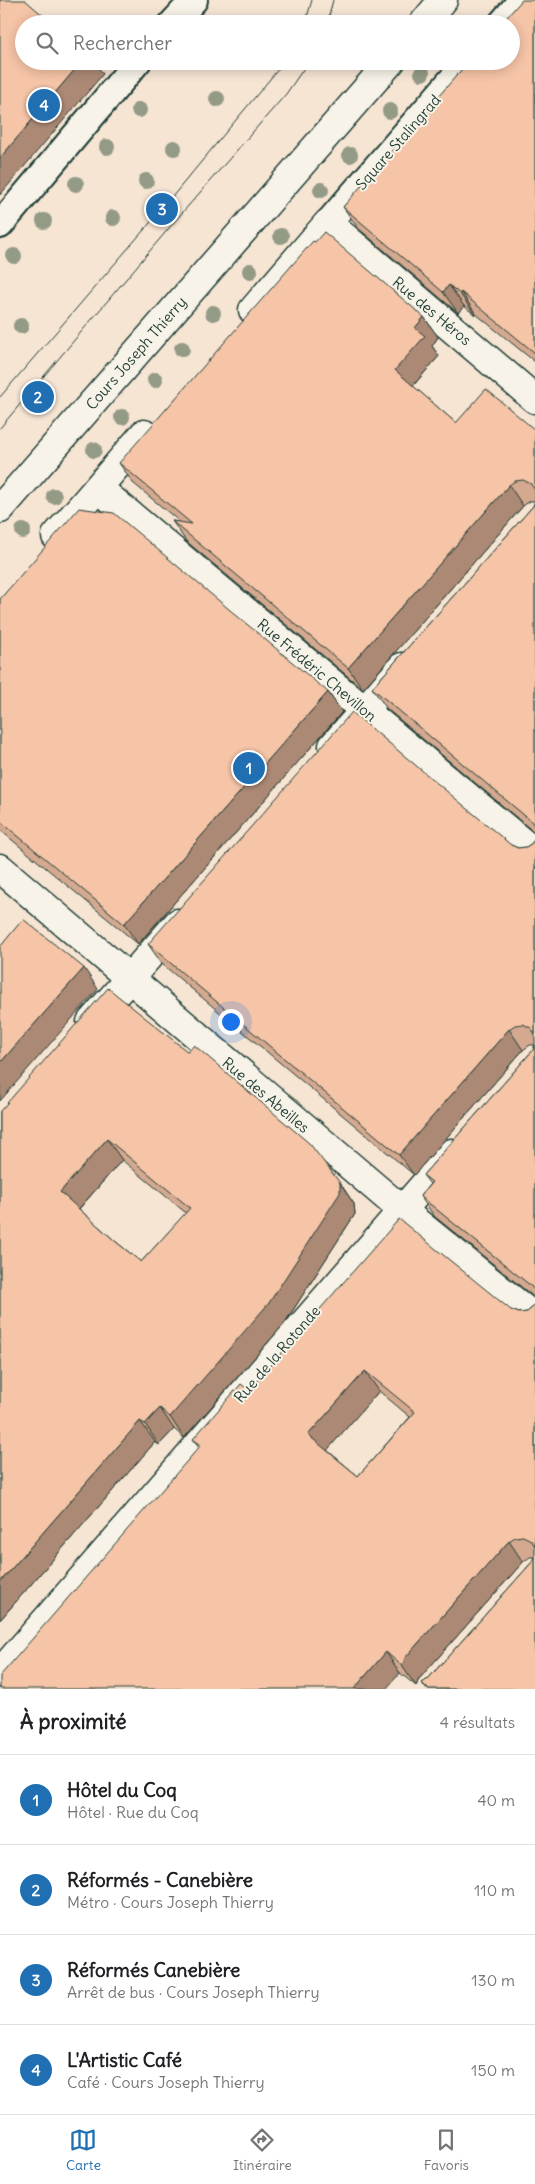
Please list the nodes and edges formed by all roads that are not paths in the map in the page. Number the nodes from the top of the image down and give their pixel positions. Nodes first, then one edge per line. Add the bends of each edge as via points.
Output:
1 (194, 0) edge
2 (443, 0) edge
3 (522, 0) edge
4 (180, 15) edge
5 (430, 15) edge
6 (509, 15) edge
7 (130, 70) edge
8 (383, 70) edge
9 (460, 70) edge
10 (328, 223) junction
11 (0, 225) edge
12 (238, 326) edge
13 (535, 399) edge
14 (162, 415) edge
15 (98, 488) junction
16 (0, 509) edge
17 (39, 556) edge
18 (417, 650) edge
19 (365, 710) junction
20 (320, 761) edge
21 (535, 853) edge
22 (0, 868) edge
23 (198, 901) edge
24 (130, 978) junction
25 (78, 1037) edge
26 (470, 1133) edge
27 (402, 1210) junction
28 (535, 1318) edge
29 (0, 1673) edge

1 - 4 street
2 - 5 street
3 - 6 street
7 - 11 street
8 - 16 street, Cours Joseph Thierry
9 - 10 street, Square Stalingrad
10 - 12 street
10 - 13 street, Rue des Héros
14 - 15 street
15 - 17 street
15 - 19 street, Rue Frédéric Chevillon
18 - 19 street
19 - 20 street
19 - 21 street, Rue Frédéric Chevillon
22 - 24 street, Rue des Abeilles
23 - 24 street
24 - 25 street
24 - 27 street, Rue des Abeilles
26 - 27 street, Rue de la Rotonde
27 - 28 street, Rue des Abeilles
27 - 29 street, Rue de la Rotonde

